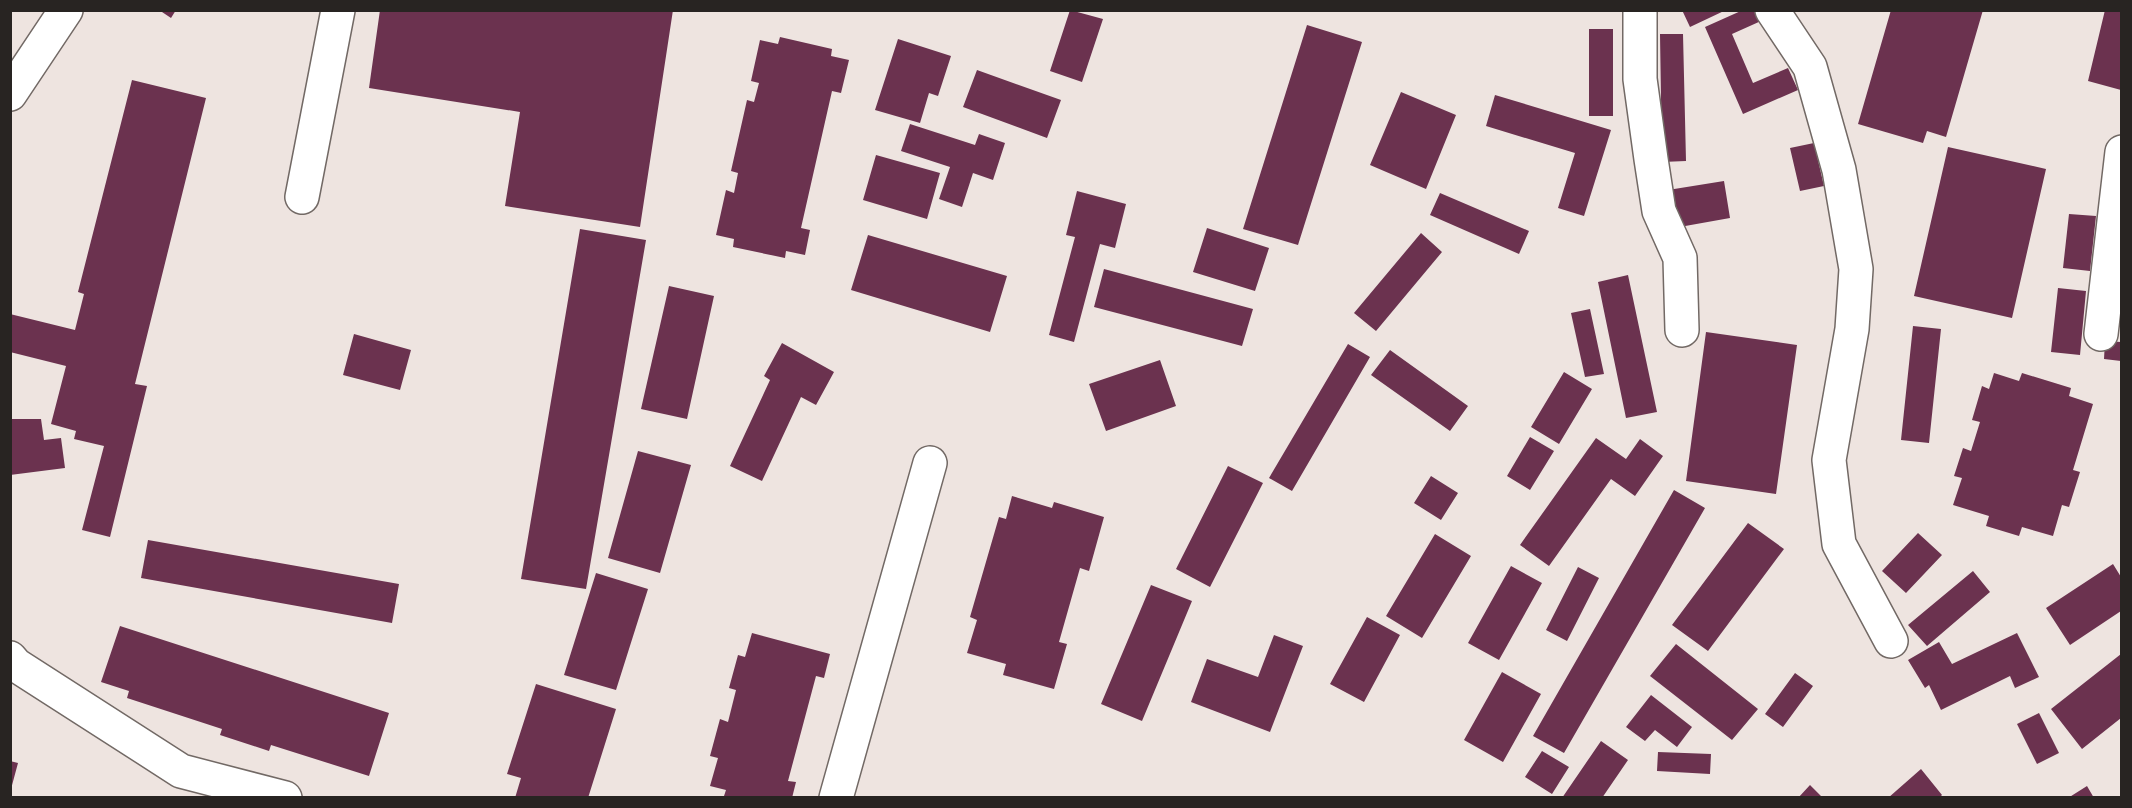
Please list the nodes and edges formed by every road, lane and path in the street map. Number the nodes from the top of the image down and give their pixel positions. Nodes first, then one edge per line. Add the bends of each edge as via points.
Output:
1 (66, 10) edge
2 (338, 10) edge
3 (1640, 10) edge
4 (1772, 10) edge
5 (10, 94) edge
6 (2121, 152) edge
7 (302, 197) dead end
8 (1682, 330) dead end
9 (2101, 334) dead end
10 (930, 463) dead end
11 (1891, 640) dead end
12 (10, 658) edge
13 (285, 798) edge
14 (836, 798) edge

1 - 5 street
2 - 7 street
3 - 8 street via 1640,79 1659,211 1680,258
4 - 11 street via 1810,67 1839,170 1856,268 1852,329 1829,460 1839,544
6 - 9 street
10 - 14 street
12 - 13 street via 182,771

